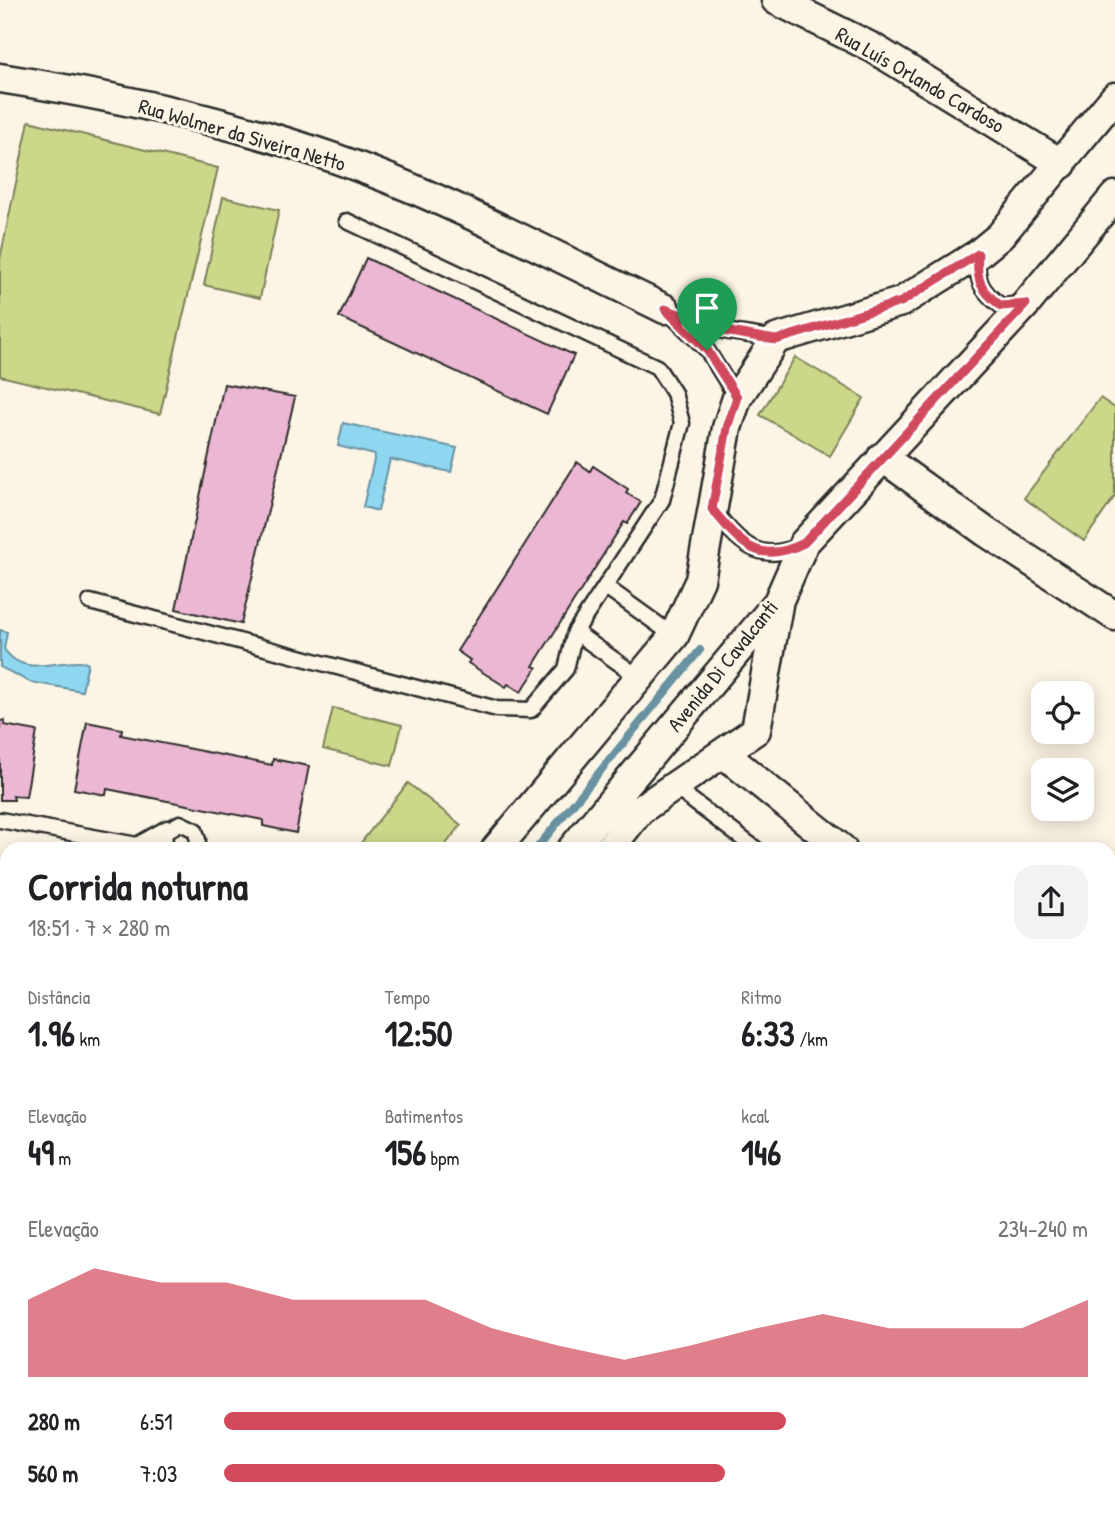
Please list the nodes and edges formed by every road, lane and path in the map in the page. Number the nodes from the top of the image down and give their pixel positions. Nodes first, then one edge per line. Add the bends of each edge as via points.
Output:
1 (776, 0) edge
2 (0, 78) edge
3 (1115, 97) edge
4 (1062, 164) junction
5 (1113, 202) edge
6 (347, 221) dead end
7 (978, 254) junction
8 (1026, 304) junction
9 (665, 309) junction
10 (776, 340) junction
11 (737, 397) junction
12 (882, 457) junction
13 (712, 509) junction
14 (804, 543) junction
15 (606, 587) junction
16 (90, 602) dead end
17 (778, 602) junction
18 (1115, 616) edge
19 (575, 632) junction
20 (676, 632) junction
21 (640, 678) junction
22 (723, 752) junction
23 (673, 786) junction
24 (0, 820) edge
25 (168, 827) junction
26 (117, 842) edge
27 (149, 842) edge
28 (163, 842) edge
29 (197, 842) edge
30 (502, 842) edge
31 (578, 842) edge
32 (615, 842) edge
33 (747, 842) edge
34 (833, 842) edge

1 - 4 street, Rua Luís Orlando Cardoso via 873,48
2 - 9 street, Rua Wolmer da Siveira Netto via 105,95 286,144 410,187
3 - 4 street
4 - 7 street via 1000,236
5 - 8 street, Avenida Di Cavalcanti
6 - 15 lane via 657,367 674,393 682,423 662,500
7 - 8 lane via 976,276 983,293 1001,306
7 - 10 street via 901,302
8 - 12 street, Avenida Di Cavalcanti
9 - 10 lane via 724,331
9 - 11 lane via 707,350
10 - 11 street
11 - 13 street
12 - 14 street, Avenida Di Cavalcanti
12 - 18 street
13 - 14 lane via 734,536 761,553 781,554
13 - 20 street via 700,580
14 - 17 street, Avenida Di Cavalcanti
15 - 19 lane
15 - 20 lane
16 - 19 lane via 497,709 531,710 566,669
17 - 22 street via 756,730
17 - 31 street, Avenida Di Cavalcanti
19 - 21 lane
20 - 21 street
21 - 30 street
22 - 23 street
22 - 34 street
23 - 32 street via 640,810
23 - 33 lane
24 - 26 lane
25 - 27 lane
25 - 28 lane
25 - 29 lane via 185,823

